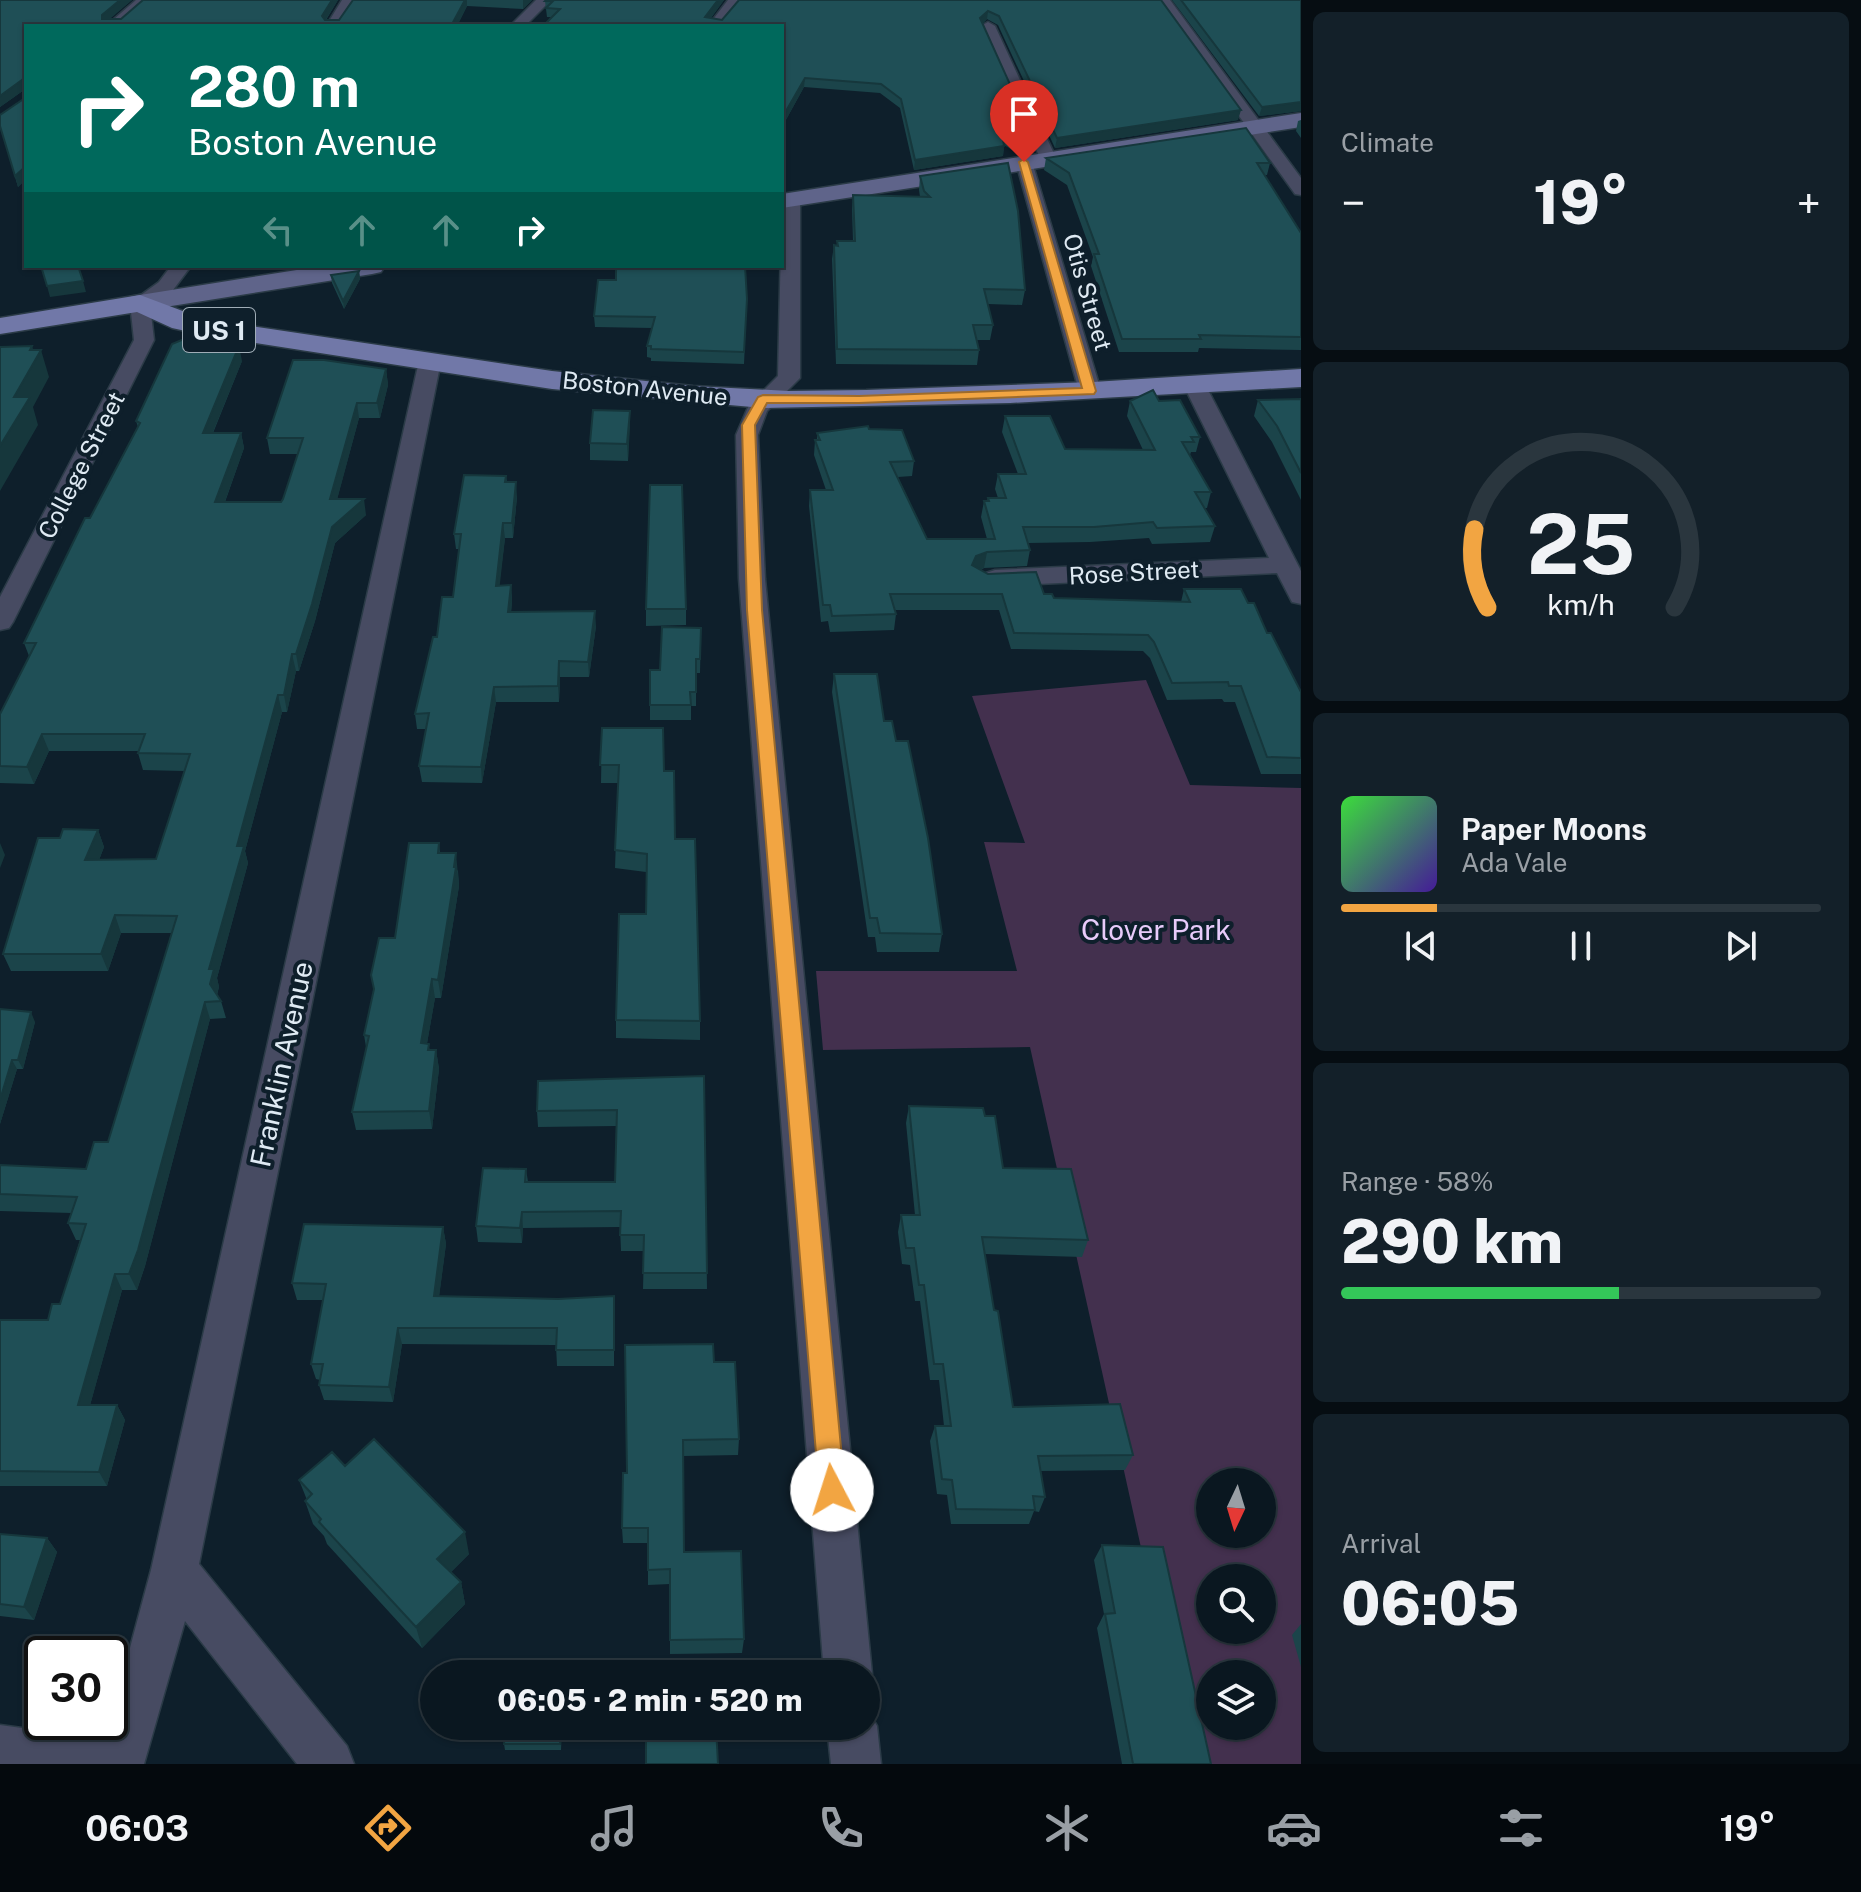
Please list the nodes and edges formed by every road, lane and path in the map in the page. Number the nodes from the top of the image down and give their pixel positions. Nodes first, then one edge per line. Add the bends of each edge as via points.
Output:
1 (144, 0) edge
2 (349, 0) edge
3 (544, 0) edge
4 (735, 0) edge
5 (1163, 0) edge
6 (115, 24) edge
7 (334, 24) edge
8 (519, 24) edge
9 (717, 24) edge
10 (988, 26) edge
11 (1301, 120) edge
12 (1255, 128) junction
13 (1048, 158) junction
14 (1024, 162) junction
15 (1301, 190) edge
16 (787, 200) edge
17 (180, 268) edge
18 (359, 268) edge
19 (140, 303) junction
20 (0, 326) edge
21 (430, 361) junction
22 (1301, 378) edge
23 (1195, 386) junction
24 (1090, 391) junction
25 (763, 399) junction
26 (1284, 565) junction
27 (985, 579) edge
28 (1301, 596) edge
29 (0, 622) edge
30 (174, 1570) junction
31 (847, 1660) edge
32 (853, 1740) edge
33 (0, 1750) edge
34 (102, 1764) edge
35 (119, 1764) edge
36 (329, 1764) edge
37 (856, 1764) edge

1 - 6 street
2 - 7 street
3 - 8 street
4 - 9 street
5 - 12 street
10 - 13 street
11 - 12 main road
12 - 13 main road
12 - 15 street
13 - 14 main road
14 - 16 main road
14 - 24 street, Otis Street
16 - 25 street via 789,378
17 - 19 street via 166,286
18 - 19 main road
19 - 20 main road
19 - 21 main road, Boston Avenue / US 1 via 194,326
19 - 29 street, College Street via 144,340
21 - 25 main road, Boston Avenue / US 1 via 620,387
21 - 30 street, Franklin Avenue
22 - 23 main road, Boston Avenue / US 1
23 - 24 main road, Boston Avenue / US 1
23 - 26 street
24 - 25 main road, Boston Avenue / US 1
25 - 31 street via 747,435 752,579
26 - 27 street, Rose Street
26 - 28 street
30 - 35 street, Franklin Avenue
30 - 36 street
32 - 37 street
33 - 34 street

